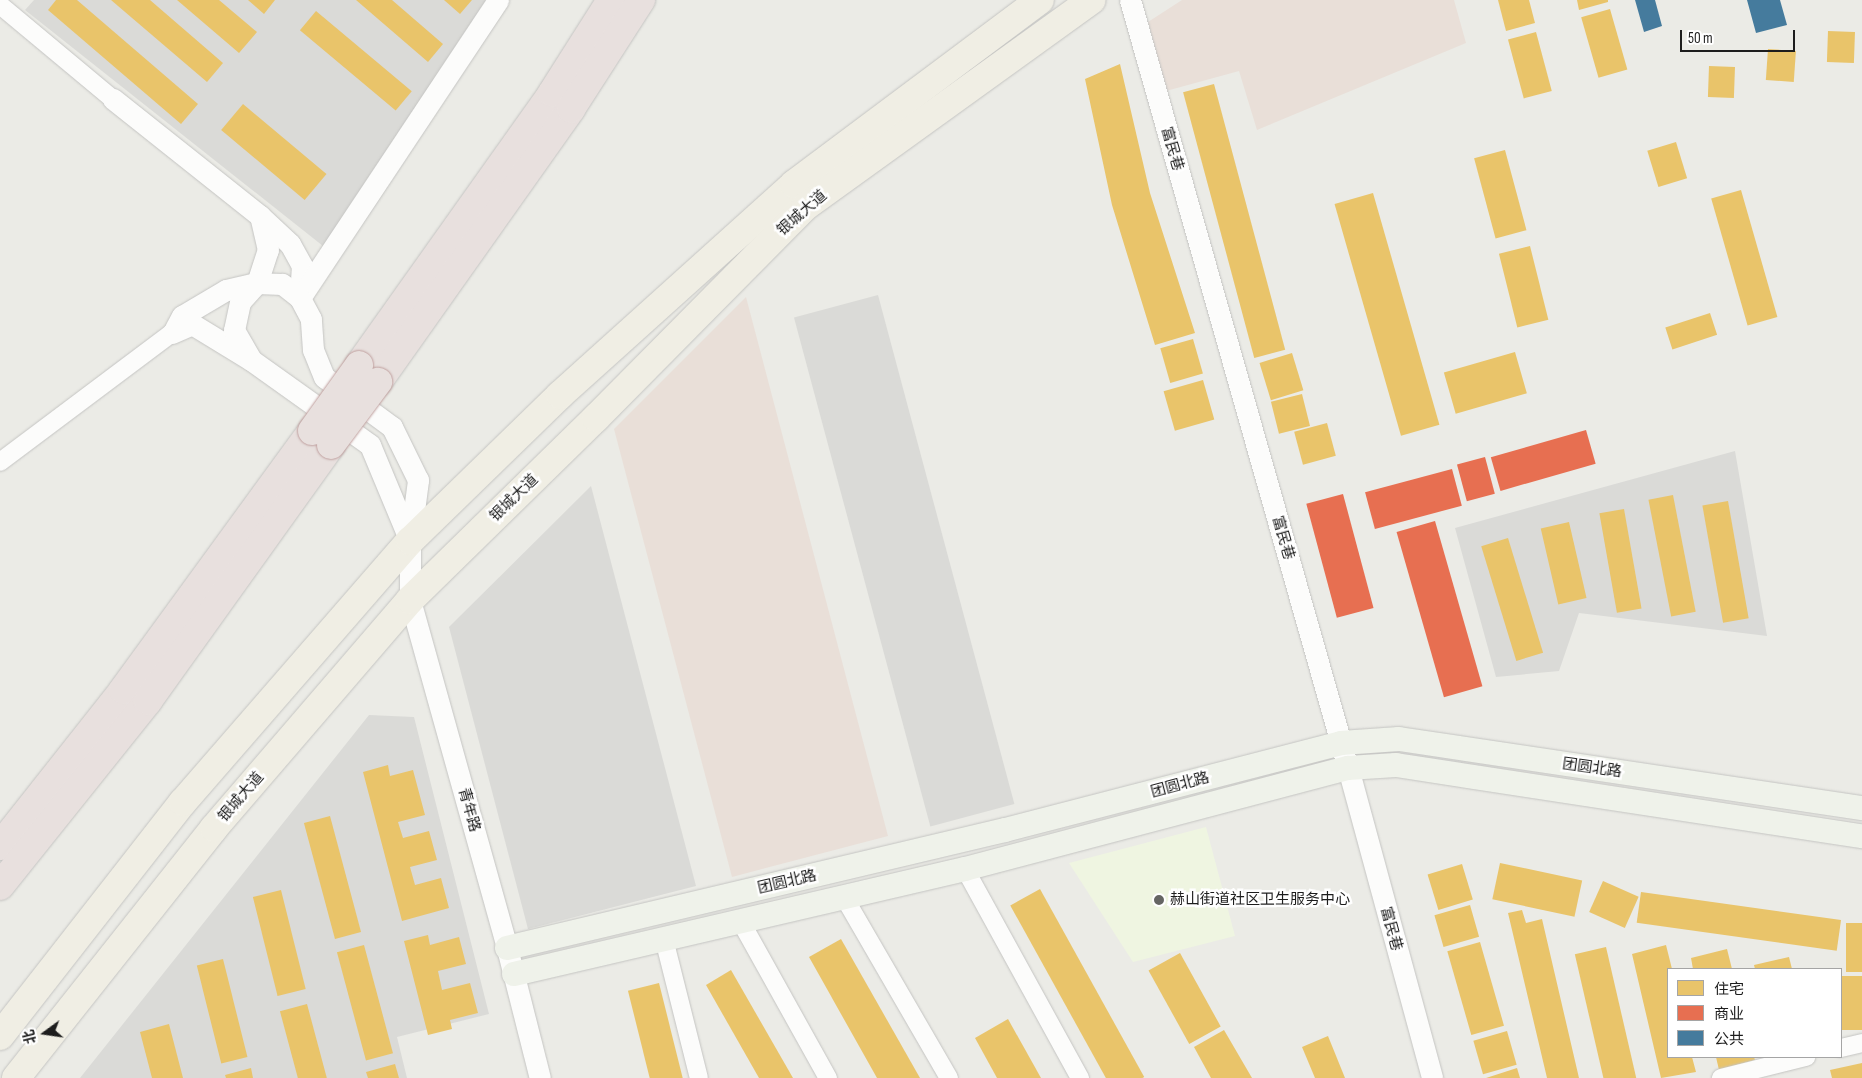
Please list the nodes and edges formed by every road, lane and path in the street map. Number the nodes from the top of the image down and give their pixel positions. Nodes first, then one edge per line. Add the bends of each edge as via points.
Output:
1 (498, 0) edge
2 (611, 0) edge
3 (641, 0) edge
4 (1040, 0) edge
5 (1092, 0) edge
6 (1130, 0) edge
7 (0, 5) edge
8 (113, 99) joint
9 (260, 216) junction
10 (258, 283) junction
11 (300, 298) junction
12 (172, 333) junction
13 (252, 360) junction
14 (368, 374) junction
15 (322, 438) junction
16 (0, 462) edge
17 (410, 541) junction
18 (410, 600) junction
19 (1340, 743) junction
20 (1348, 768) junction
21 (1862, 808) edge
22 (1862, 836) edge
23 (0, 846) edge
24 (965, 869) junction
25 (0, 886) edge
26 (844, 898) junction
27 (741, 922) junction
28 (664, 940) junction
29 (507, 948) junction
30 (514, 974) junction
31 (0, 1036) edge
32 (1862, 1043) edge
33 (1842, 1048) edge
34 (1802, 1058) edge
35 (16, 1078) edge
36 (540, 1078) edge
37 (698, 1078) edge
38 (828, 1078) edge
39 (949, 1078) edge
40 (1080, 1078) edge
41 (1432, 1078) edge
42 (1721, 1078) edge

1 - 11 street
2 - 14 highway
3 - 14 highway via 570,109
4 - 17 main road, 银城大道 via 794,184 560,396
5 - 18 main road, 银城大道 via 806,206
6 - 19 street, 富民巷
7 - 8 street
8 - 9 street
9 - 10 street via 268,250
9 - 11 street via 290,244 302,266
10 - 11 street via 282,284
10 - 12 street via 226,290 182,316
10 - 13 street via 240,302 234,330
11 - 17 street, 青年路 via 311,319 313,350 324,377 392,427 418,480
12 - 13 street via 192,324
12 - 16 street
13 - 17 street via 370,445
14 - 15 highway, bridge
15 - 23 highway
15 - 25 highway via 148,701
17 - 18 street, 青年路
17 - 31 main road, 银城大道 via 183,802
18 - 29 street, 青年路
18 - 35 main road, 银城大道 via 214,828
19 - 20 street, 富民巷
19 - 21 main road, 团圆北路 via 1399,739
19 - 29 main road, 团圆北路 via 1005,830
20 - 22 main road, 团圆北路 via 1396,765
20 - 24 main road, 团圆北路
20 - 41 street, 富民巷
24 - 26 main road, 团圆北路
24 - 40 street
26 - 27 main road, 团圆北路
26 - 39 street
27 - 28 main road, 团圆北路
27 - 38 street
28 - 30 main road, 团圆北路
28 - 37 street
29 - 30 street, 青年路
30 - 36 street, 青年路
32 - 33 street
34 - 42 street

